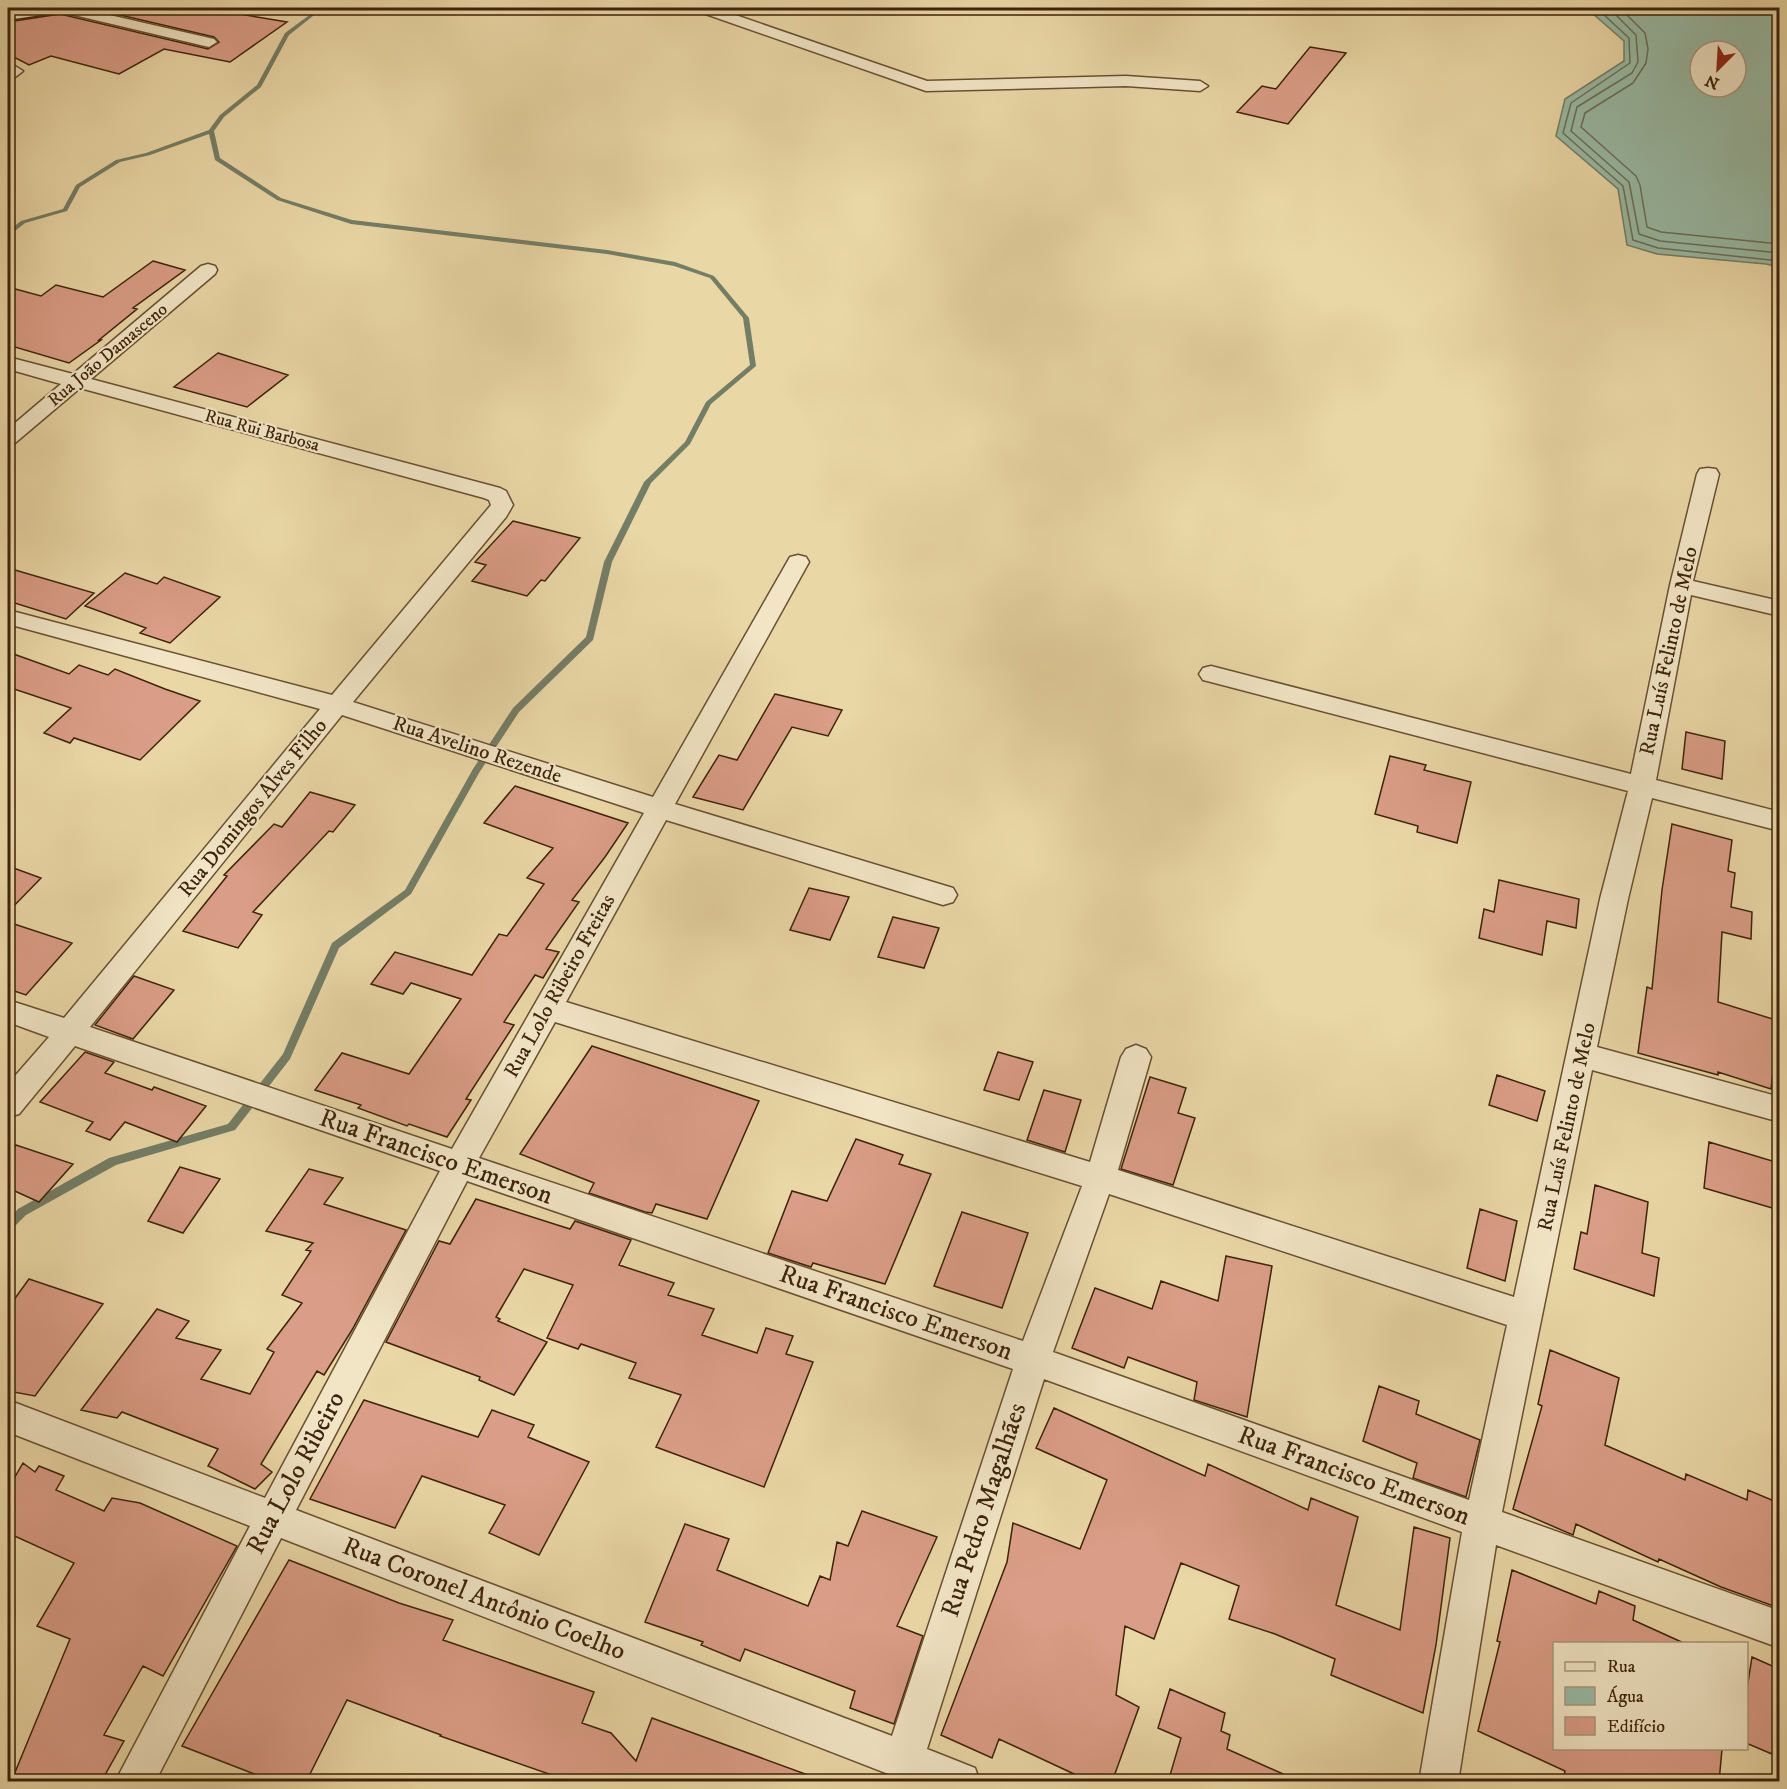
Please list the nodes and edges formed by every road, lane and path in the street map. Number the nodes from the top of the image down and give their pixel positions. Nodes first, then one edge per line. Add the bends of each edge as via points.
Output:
1 (54, 8) edge
2 (62, 8) edge
3 (702, 8) edge
4 (8, 15) edge
5 (209, 42) dead end
6 (1200, 86) dead end
7 (208, 270) dead end
8 (8, 363) edge
9 (77, 382) junction
10 (8, 439) edge
11 (1708, 474) dead end
12 (498, 512) joint
13 (798, 562) dead end
14 (1681, 585) junction
15 (1779, 609) edge
16 (8, 617) edge
17 (1211, 674) dead end
18 (337, 705) junction
19 (1642, 785) junction
20 (660, 809) junction
21 (1779, 822) edge
22 (944, 895) dead end
23 (548, 1008) junction
24 (8, 1011) edge
25 (69, 1034) junction
26 (1582, 1055) junction
27 (1136, 1057) dead end
28 (8, 1105) edge
29 (1779, 1110) edge
30 (460, 1164) junction
31 (1100, 1178) junction
32 (1527, 1316) junction
33 (1033, 1360) junction
34 (8, 1416) edge
35 (272, 1518) junction
36 (1482, 1522) junction
37 (1779, 1630) edge
38 (904, 1760) junction
39 (134, 1782) edge
40 (961, 1782) edge
41 (1438, 1782) edge

1 - 4 main road
2 - 5 street
3 - 6 street via 926,86 1126,81
7 - 9 street, Rua João Damasceno
8 - 9 street, Rua Rui Barbosa
9 - 10 street, Rua João Damasceno
9 - 12 street, Rua Rui Barbosa via 492,493 501,501
11 - 14 street, Rua Luís Felinto de Melo
12 - 18 street, Rua Domingos Alves Filho
13 - 20 street, Rua Lolo Ribeiro Freitas
14 - 15 street
14 - 19 street, Rua Luís Felinto de Melo
16 - 18 street, Rua Avelino Rezende
17 - 19 street
18 - 20 street, Rua Avelino Rezende
18 - 25 street, Rua Domingos Alves Filho
19 - 21 street
19 - 26 street, Rua Luís Felinto de Melo
20 - 22 street, Rua Avelino Rezende
20 - 23 street, Rua Lolo Ribeiro Freitas
23 - 30 street, Rua Lolo Ribeiro Freitas
23 - 31 street
24 - 25 street, Rua Francisco Emerson
25 - 28 street, Rua Domingos Alves Filho
25 - 30 street, Rua Francisco Emerson
26 - 29 street
26 - 32 street, Rua Luís Felinto de Melo
27 - 31 street, Rua Pedro Magalhães
30 - 33 street, Rua Francisco Emerson
30 - 35 street, Rua Lolo Ribeiro
31 - 32 street
31 - 33 street, Rua Pedro Magalhães
32 - 36 street, Rua Luís Felinto de Melo
33 - 36 street, Rua Francisco Emerson
33 - 38 street, Rua Pedro Magalhães
34 - 35 street, Rua Coronel Antônio Coelho
35 - 38 street, Rua Coronel Antônio Coelho
35 - 39 street, Rua Lolo Ribeiro
36 - 37 street, Rua Francisco Emerson
36 - 41 street, Rua Luís Felinto de Melo
38 - 40 street, Rua Coronel Antônio Coelho

